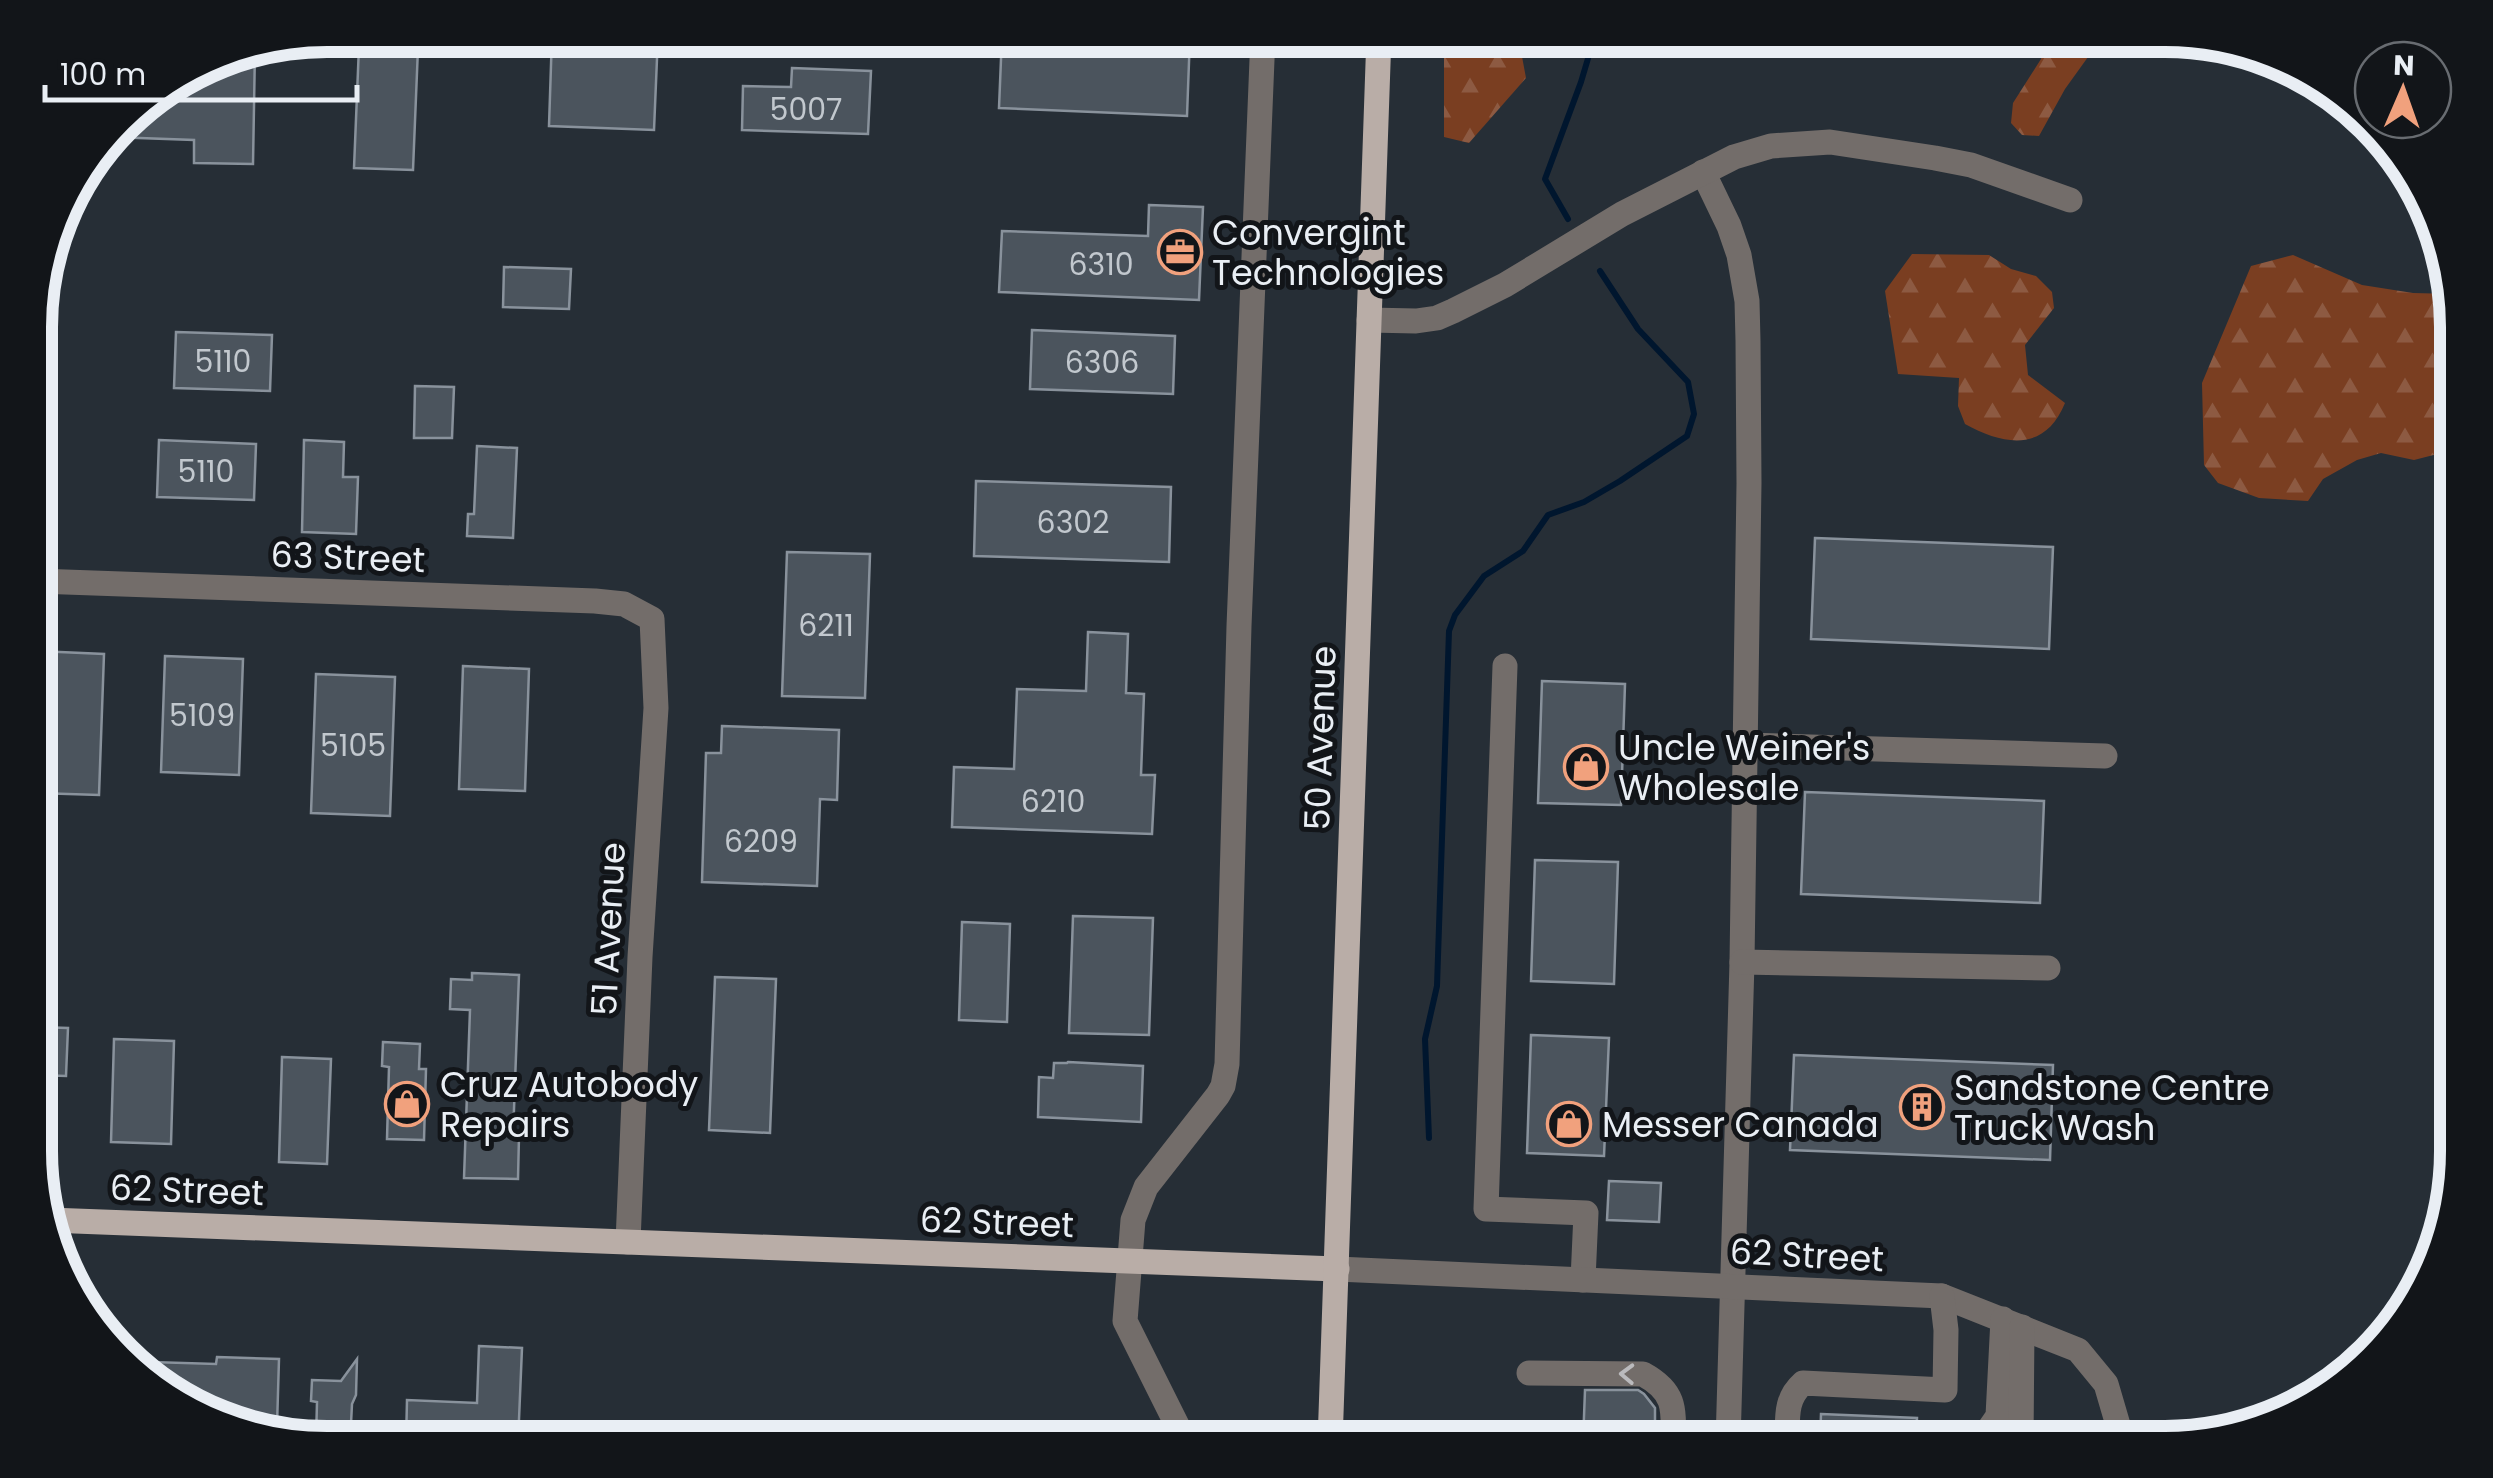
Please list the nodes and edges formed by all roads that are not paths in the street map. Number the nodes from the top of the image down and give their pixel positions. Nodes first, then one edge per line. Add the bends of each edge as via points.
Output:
1 (1261, 53) edge
2 (1378, 53) edge
3 (1703, 172) junction
4 (2070, 200) dead end
5 (1369, 320) junction
6 (53, 582) edge
7 (652, 619) joint
8 (1505, 666) dead end
9 (1746, 745) junction
10 (2105, 756) dead end
11 (1742, 962) junction
12 (2048, 968) dead end
13 (62, 1221) edge
14 (628, 1242) junction
15 (1130, 1262) junction
16 (1337, 1269) junction
17 (1583, 1280) junction
18 (1733, 1286) junction
19 (1942, 1296) junction
20 (2012, 1323) junction
21 (1529, 1373) dead end
22 (1667, 1395) junction
23 (2009, 1416) junction
24 (1331, 1425) edge
25 (1661, 1425) edge
26 (1674, 1425) edge
27 (1729, 1425) edge
28 (1788, 1425) edge
29 (1999, 1425) edge
30 (2013, 1425) edge
31 (2118, 1425) edge
32 (1177, 1426) edge

1 - 15 street via 1227,1064 1218,1095 1146,1187 1132,1220
2 - 5 main road, 50 Avenue
3 - 4 street via 1770,146 1830,142 1971,165
3 - 5 street via 1453,312 1416,321
3 - 9 street via 1734,238 1747,301
5 - 16 main road, 50 Avenue
6 - 7 street, 63 Street via 594,600 624,604
7 - 14 street, 51 Avenue via 656,708
8 - 17 street via 1486,1209 1586,1213
9 - 10 street
9 - 11 street
11 - 12 street
11 - 18 street
13 - 14 main road, 62 Street
14 - 15 main road, 62 Street
15 - 16 main road, 62 Street
15 - 32 street via 1125,1321
16 - 17 street, 62 Street
16 - 24 main road, 50 Avenue
17 - 18 street, 62 Street
18 - 19 street, 62 Street
18 - 27 street
19 - 20 street, 62 Street
19 - 28 street via 1945,1390 1803,1383 1792,1393
20 - 23 street
20 - 31 street, 62 Street via 2078,1350 2106,1384
22 -> 21 street via 1643,1374
22 - 25 street
22 - 26 street
23 - 29 street
23 - 30 street

